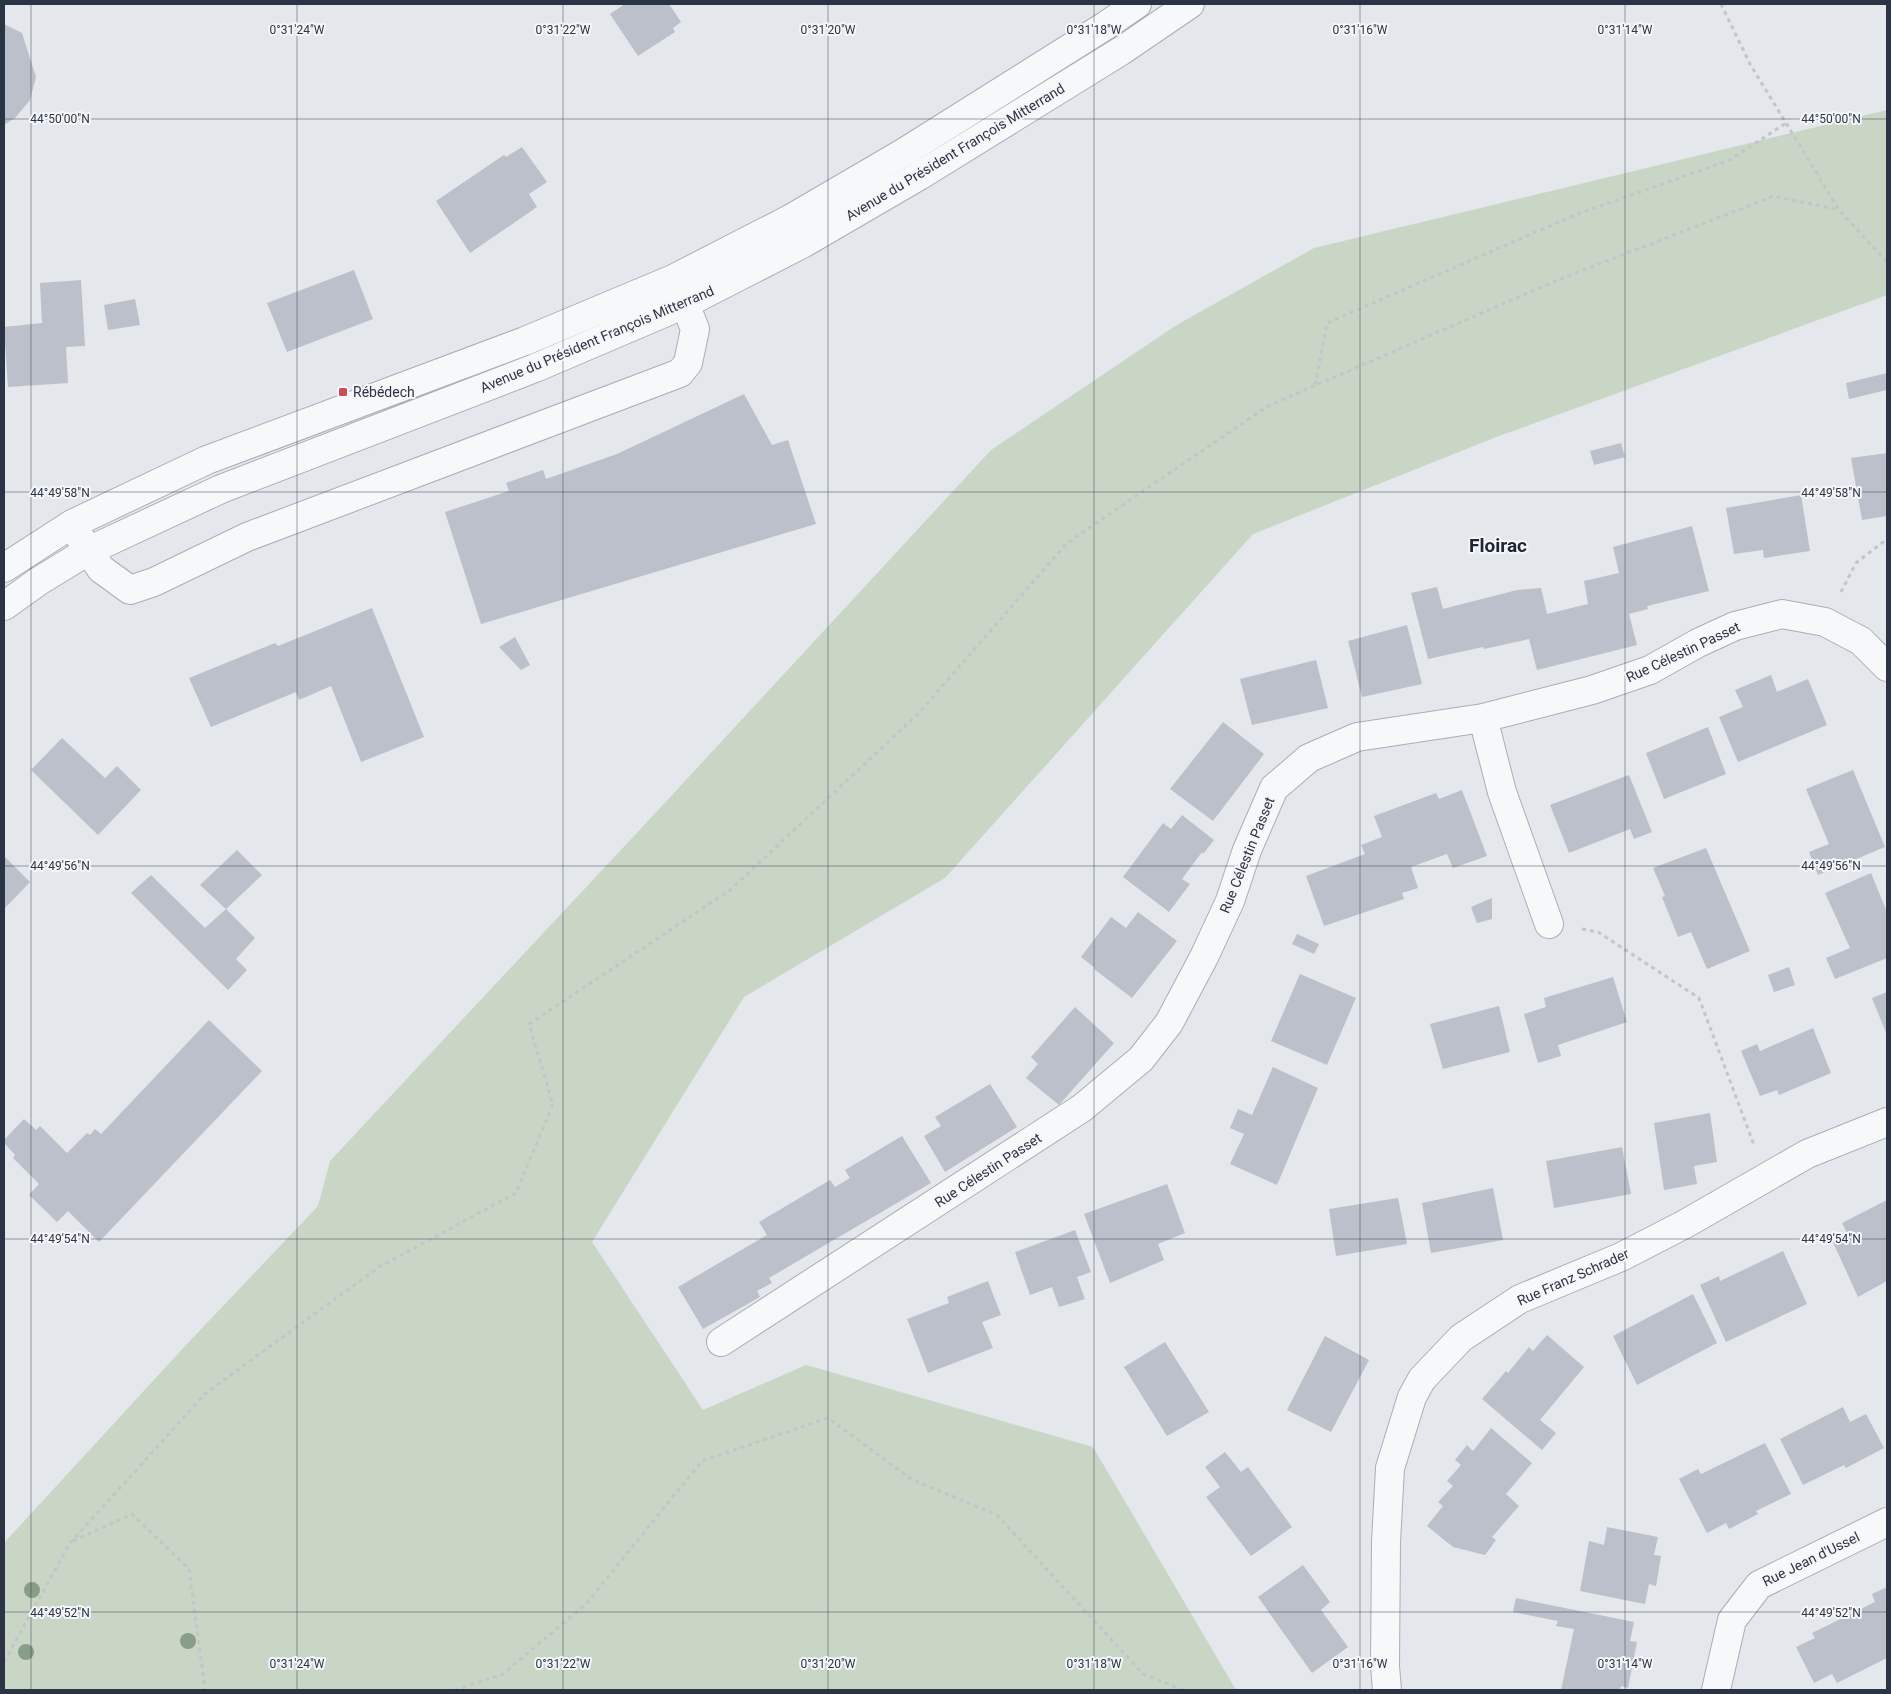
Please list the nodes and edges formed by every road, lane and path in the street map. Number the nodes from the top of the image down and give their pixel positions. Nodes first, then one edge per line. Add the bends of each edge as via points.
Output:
1 (1137, 4) edge
2 (1190, 4) edge
3 (1721, 4) edge
4 (1786, 123) junction
5 (1839, 210) junction
6 (1887, 262) edge
7 (684, 304) junction
8 (1315, 386) junction
9 (72, 524) junction
10 (1887, 539) edge
11 (88, 551) junction
12 (4, 568) edge
13 (4, 606) edge
14 (1825, 622) junction
15 (1887, 666) edge
16 (1483, 718) junction
17 (1549, 924) joint
18 (1887, 1122) edge
19 (1766, 1176) junction
20 (721, 1342) dead end
21 (1887, 1522) edge
22 (70, 1543) junction
23 (4, 1662) edge
24 (204, 1690) edge
25 (455, 1690) edge
26 (1183, 1690) edge
27 (1387, 1690) edge
28 (1716, 1690) edge

1 - 9 street, Avenue du Président François Mitterrand via 903,153 790,219 672,279 525,341 207,460
2 - 7 street, Avenue du Président François Mitterrand via 1121,51 919,176 804,243
3 - 4 path via 1750,64
4 - 5 path
4 - 8 path via 1730,160 1574,215 1327,323
5 - 6 path
5 - 8 path via 1774,196 1552,282
7 - 11 street, Avenue du Président François Mitterrand via 535,368 221,489
7 - 11 street via 694,329 688,363 680,373 247,537 154,582 130,590 102,569
8 - 22 path via 1268,406 1067,542 918,714 730,890 529,1024 553,1104 516,1193 379,1267 206,1393
9 - 11 street
9 - 12 street, Avenue du Président François Mitterrand
10 - 14 path via 1856,563
11 - 13 street, Avenue du Président François Mitterrand
14 - 15 street, Rue Célestin Passet via 1861,641
14 - 16 street, Rue Célestin Passet via 1782,614 1735,626 1650,670 1592,690
16 - 17 street via 1502,792
16 - 20 street, Rue Célestin Passet via 1357,737 1309,758 1274,788 1247,850 1230,901 1204,957 1168,1023 1141,1059 1082,1108
17 - 19 path via 1598,932 1699,998
18 - 19 street, Rue Franz Schrader via 1807,1154
19 - 27 street, Rue Franz Schrader via 1621,1257 1520,1299 1461,1338 1422,1379 1412,1398 1390,1468 1386,1542
21 - 28 street, Rue Jean d'Ussel via 1759,1585 1732,1620
22 - 23 path
22 - 24 path via 132,1514 188,1569
25 - 26 path via 503,1674 586,1604 702,1461 828,1418 911,1480 997,1515 1143,1674

